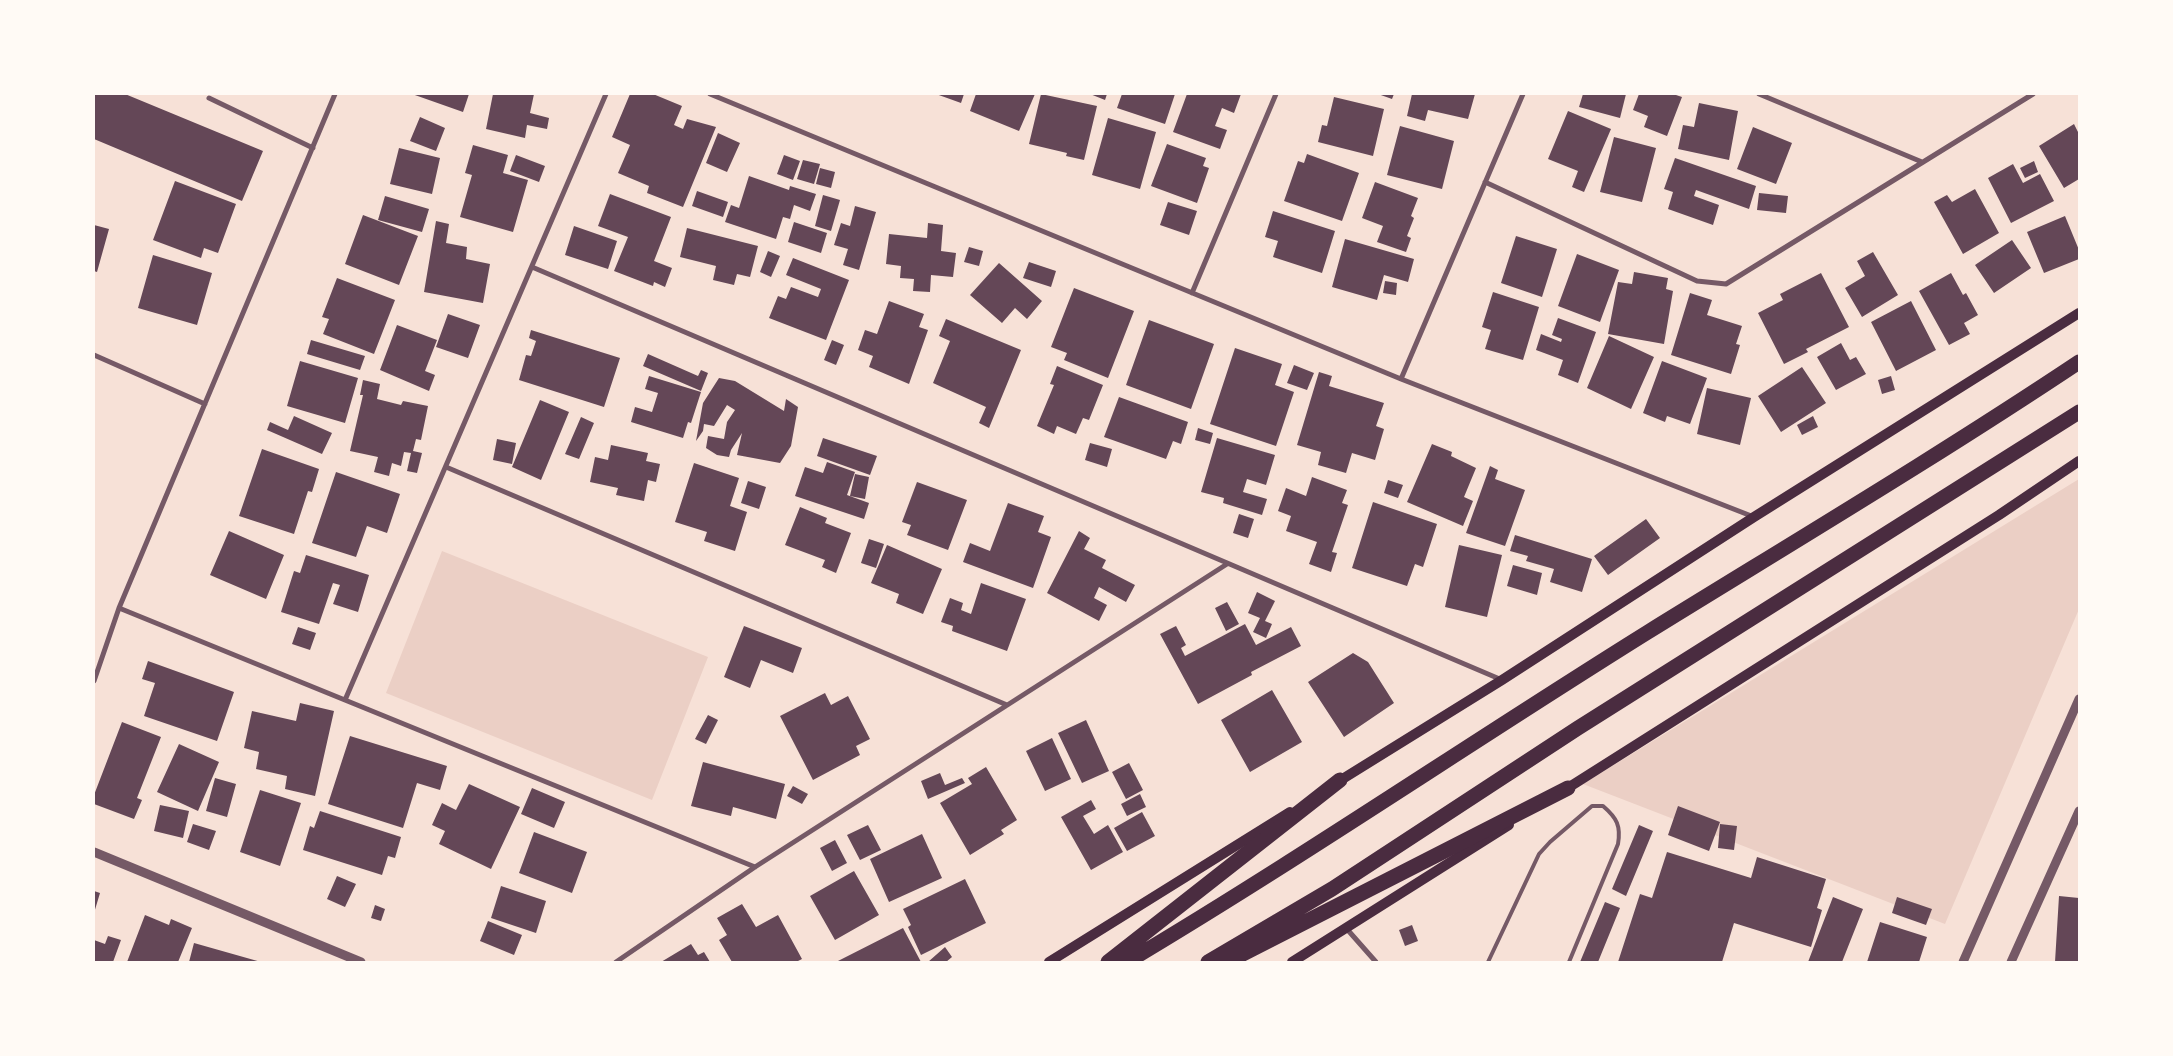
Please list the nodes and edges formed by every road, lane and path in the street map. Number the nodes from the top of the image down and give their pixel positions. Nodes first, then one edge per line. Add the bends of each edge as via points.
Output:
1 (335, 94) edge
2 (606, 94) edge
3 (710, 94) edge
4 (1276, 94) edge
5 (1523, 94) edge
6 (1759, 94) edge
7 (2033, 94) edge
8 (209, 98) dead end
9 (312, 148) junction
10 (1922, 162) junction
11 (1485, 182) junction
12 (532, 267) junction
13 (1192, 293) junction
14 (2079, 313) edge
15 (94, 355) edge
16 (2079, 362) edge
17 (1401, 379) junction
18 (205, 404) junction
19 (2079, 412) edge
20 (2079, 463) edge
21 (446, 467) junction
22 (1754, 517) junction
23 (1226, 564) junction
24 (119, 608) junction
25 (1502, 680) junction
26 (94, 681) edge
27 (2079, 699) edge
28 (346, 700) junction
29 (1007, 705) junction
30 (1340, 780) junction
31 (1568, 788) junction
32 (2079, 811) edge
33 (94, 852) edge
34 (755, 867) junction
35 (1346, 928) junction
36 (361, 962) edge
37 (616, 962) edge
38 (1049, 962) edge
39 (1108, 962) edge
40 (1127, 962) edge
41 (1208, 962) edge
42 (1226, 962) edge
43 (1292, 962) edge
44 (1376, 962) edge
45 (1488, 962) edge
46 (1569, 962) edge
47 (1963, 962) edge
48 (2011, 962) edge

1 - 9 street
2 - 12 street
3 - 13 street
4 - 13 street
5 - 11 street
6 - 10 street
7 - 10 street
8 - 9 street
9 - 18 street
10 - 11 street via 1726,284 1697,281
11 - 17 street
12 - 21 street
12 - 23 street
13 - 17 street
14 - 22 main road
15 - 18 street
16 - 40 highway
17 - 22 street
18 - 24 street
19 - 41 highway via 1570,734 1332,889
20 - 31 main road
21 - 28 street
21 - 29 street
22 - 25 main road
23 - 25 street
23 - 29 street
24 - 26 street
24 - 28 street
25 - 30 main road
27 - 47 street
28 - 34 street
29 - 34 street
30 - 38 main road
30 - 39 highway
31 - 35 main road
31 - 42 highway
32 - 48 street
33 - 36 street
34 - 37 street
35 - 43 main road
35 - 44 street
45 - 46 lane via 1539,854 1592,806 1603,806 1616,818 1620,830 1618,844

